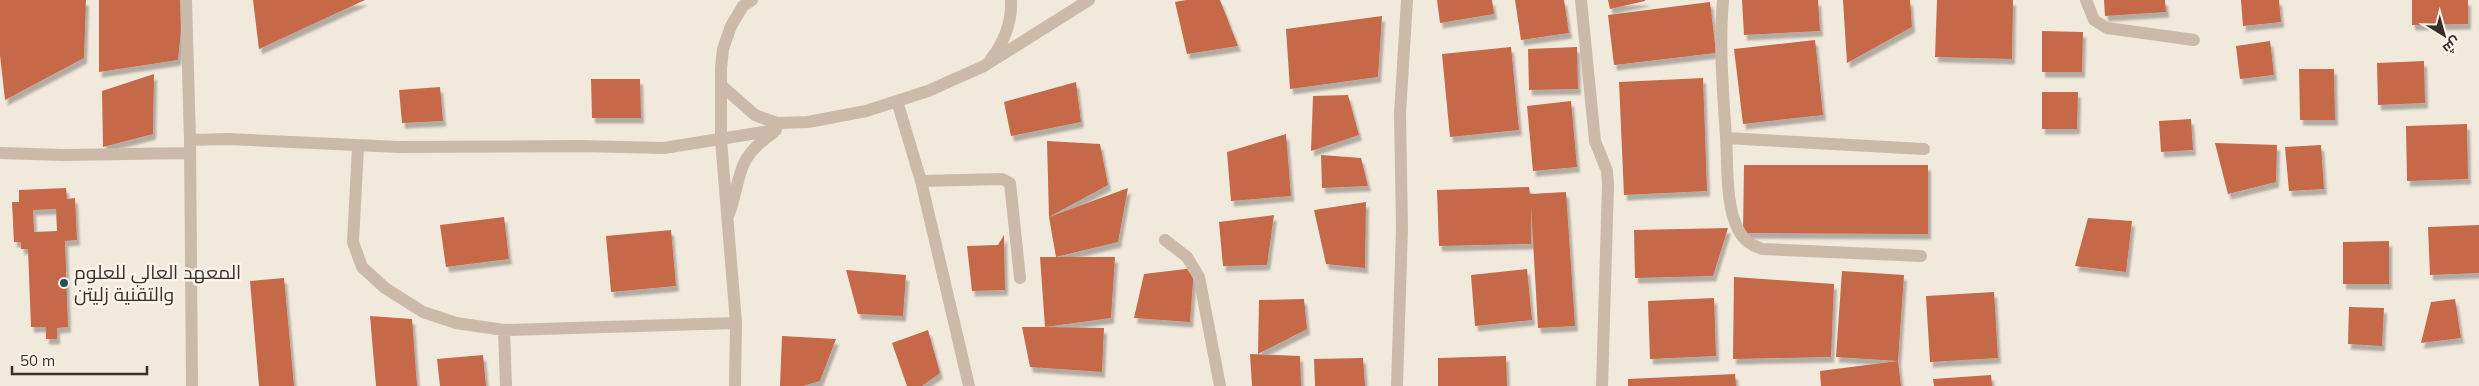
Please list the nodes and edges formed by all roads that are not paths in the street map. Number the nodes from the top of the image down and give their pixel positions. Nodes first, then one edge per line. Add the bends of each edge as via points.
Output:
1 (186, 0) edge
2 (734, 0) edge
3 (752, 0) edge
4 (1011, 0) edge
5 (1088, 0) edge
6 (1407, 0) edge
7 (1581, 0) edge
8 (1723, 0) edge
9 (2086, 0) edge
10 (738, 14) junction
11 (2194, 40) dead end
12 (984, 66) junction
13 (722, 86) junction
14 (897, 101) junction
15 (789, 124) junction
16 (776, 130) junction
17 (1726, 138) junction
18 (721, 140) junction
19 (190, 147) junction
20 (358, 147) junction
21 (1924, 149) dead end
22 (0, 153) edge
23 (920, 181) junction
24 (727, 223) junction
25 (1165, 240) dead end
26 (1921, 256) dead end
27 (1020, 278) dead end
28 (736, 323) junction
29 (504, 330) junction
30 (192, 386) edge
31 (506, 386) edge
32 (735, 386) edge
33 (969, 386) edge
34 (1220, 386) edge
35 (1397, 386) edge
36 (1602, 386) edge

1 - 19 street
2 - 10 street
3 - 10 street
4 - 12 street via 1008,31 1001,46
5 - 12 street
6 - 35 street via 1400,114 1402,228
7 - 36 street via 1595,141 1607,171 1608,185
8 - 17 street via 1722,86
9 - 11 street via 2094,20 2107,28
10 - 13 street via 723,49
12 - 14 street
13 - 15 street via 761,119
13 - 18 street
14 - 15 street via 866,111
14 - 23 street
15 - 16 street
16 - 18 street
16 - 24 street via 753,149 739,171
17 - 21 street
17 - 26 street via 1733,217 1749,244 1762,249
18 - 20 street via 664,148
18 - 24 street
19 - 20 street via 230,139
19 - 22 street via 64,156
19 - 30 street
20 - 29 street via 353,242 362,267 393,294 423,312 456,323
23 - 27 street via 1002,179 1010,184
23 - 33 street
24 - 28 street
25 - 34 street via 1187,257 1199,277
28 - 29 street
28 - 32 street
29 - 31 street

